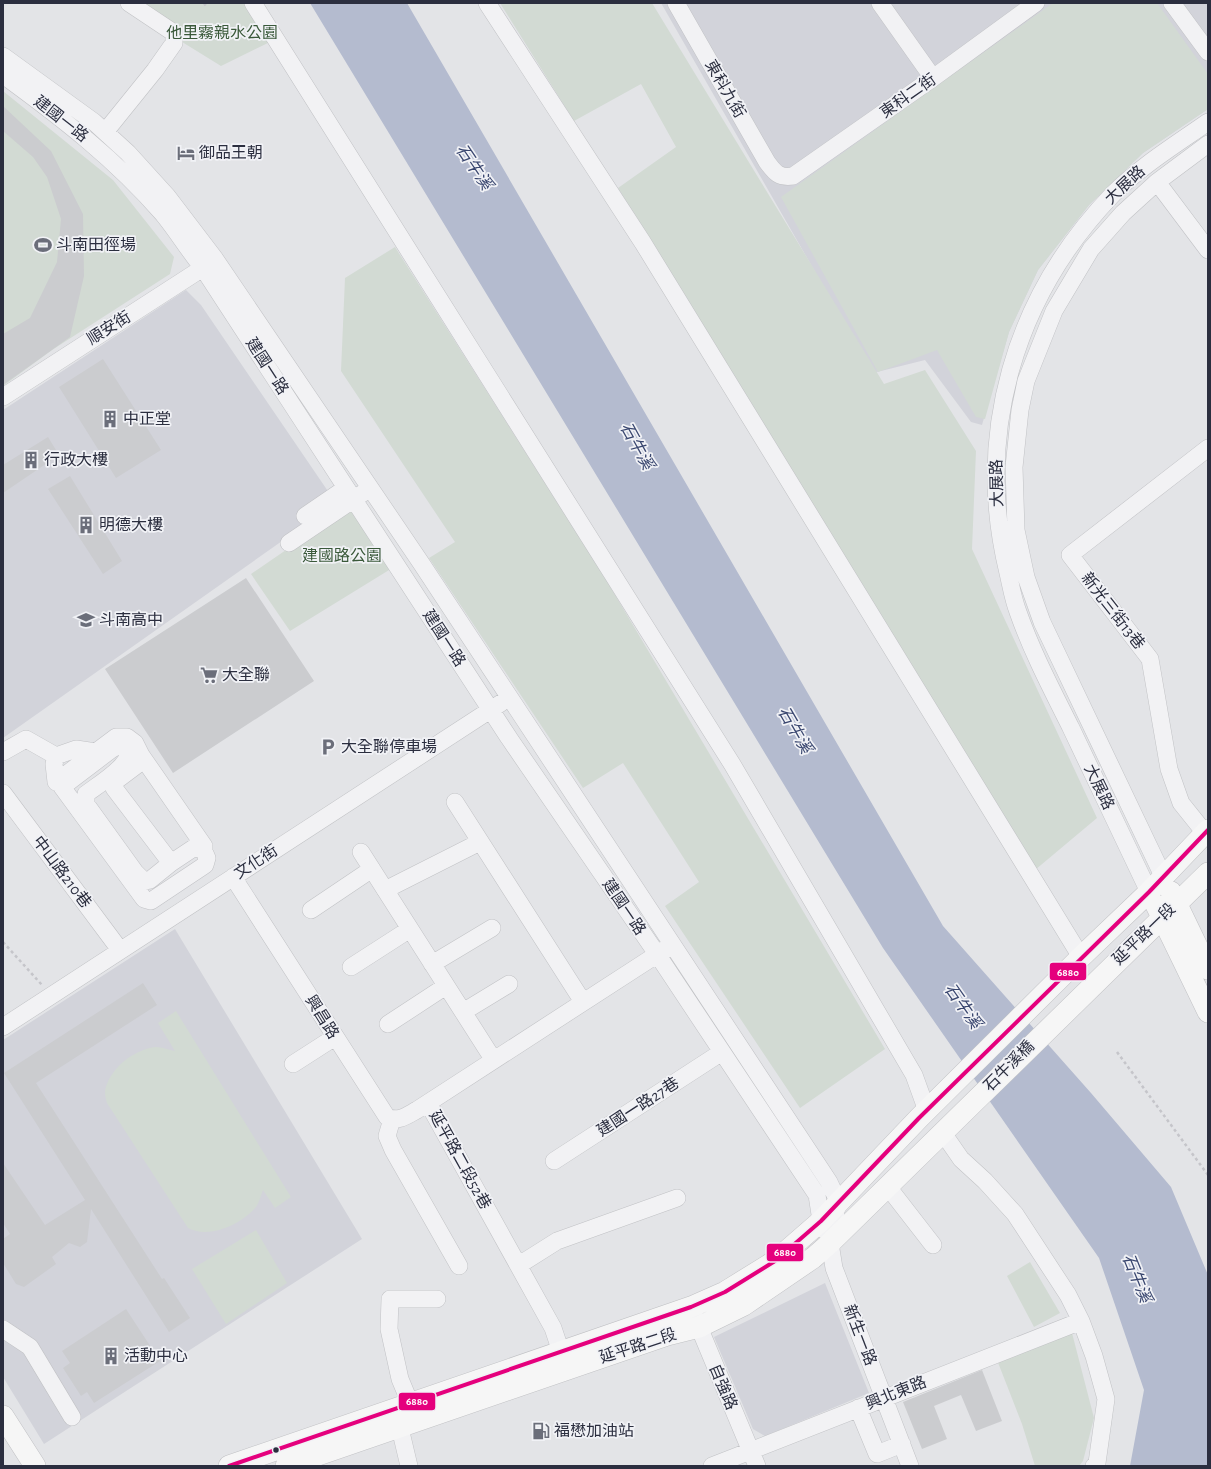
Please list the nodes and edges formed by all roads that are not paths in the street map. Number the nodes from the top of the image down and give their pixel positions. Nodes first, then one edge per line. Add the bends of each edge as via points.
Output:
1 (129, 3) edge
2 (254, 3) edge
3 (487, 3) edge
4 (676, 3) edge
5 (880, 3) edge
6 (1036, 3) edge
7 (1172, 3) edge
8 (1208, 52) edge
9 (3, 56) edge
10 (3, 75) edge
11 (933, 78) junction
12 (1208, 122) edge
13 (105, 132) junction
14 (1208, 144) edge
15 (775, 174) joint
16 (1157, 182) junction
17 (1208, 250) edge
18 (209, 264) junction
19 (3, 397) edge
20 (1208, 448) edge
21 (370, 488) junction
22 (350, 494) junction
23 (305, 516) dead end
24 (288, 543) dead end
25 (508, 698) junction
26 (491, 709) junction
27 (3, 752) edge
28 (96, 752) junction
29 (140, 755) junction
30 (56, 756) junction
31 (3, 793) edge
32 (455, 802) dead end
33 (1206, 832) edge
34 (480, 842) junction
35 (204, 851) junction
36 (361, 852) dead end
37 (171, 864) junction
38 (372, 868) junction
39 (1208, 873) edge
40 (1163, 876) junction
41 (233, 877) junction
42 (385, 890) junction
43 (1149, 892) junction
44 (1176, 903) junction
45 (311, 910) dead end
46 (1161, 917) junction
47 (492, 928) dead end
48 (410, 929) junction
49 (672, 944) junction
50 (120, 950) junction
51 (656, 954) junction
52 (1081, 956) junction
53 (432, 964) junction
54 (351, 967) dead end
55 (1208, 969) edge
56 (1063, 974) joint
57 (509, 984) dead end
58 (446, 986) junction
59 (1080, 996) joint
60 (583, 1002) junction
61 (463, 1012) junction
62 (1208, 1012) edge
63 (388, 1024) dead end
64 (3, 1027) edge
65 (335, 1037) junction
66 (722, 1052) junction
67 (493, 1059) junction
68 (293, 1064) dead end
69 (428, 1103) junction
70 (923, 1114) junction
71 (392, 1119) junction
72 (940, 1135) junction
73 (554, 1161) dead end
74 (888, 1187) junction
75 (677, 1198) dead end
76 (838, 1201) junction
77 (821, 1221) junction
78 (830, 1243) junction
79 (933, 1245) dead end
80 (519, 1265) junction
81 (459, 1266) dead end
82 (437, 1299) dead end
83 (691, 1307) junction
84 (1081, 1321) junction
85 (698, 1327) junction
86 (3, 1329) edge
87 (564, 1360) junction
88 (883, 1398) junction
89 (410, 1403) junction
90 (858, 1408) junction
91 (3, 1416) edge
92 (72, 1417) dead end
93 (400, 1428) junction
94 (902, 1444) junction
95 (294, 1457) edge
96 (753, 1458) edge
97 (879, 1460) edge
98 (35, 1466) edge
99 (229, 1466) edge
100 (409, 1466) edge
101 (712, 1466) edge
102 (910, 1466) edge
103 (1094, 1466) edge

1 - 13 street via 174,33 174,43
2 - 70 street via 732,764 914,1075
3 - 52 street via 643,243
4 - 15 street, 東科九街
5 - 11 street
6 - 11 street, 東科二街
7 - 8 street
9 - 13 street, 建國一路
10 - 18 street, 建國一路 via 89,140 121,170
11 - 15 street, 東科二街 via 793,176
12 - 43 street, 大展路 via 1144,166 1114,193 1085,226 1047,281 1008,374 997,438 996,500 1002,548 1017,610 1037,659
13 - 18 street, 建國一路 via 167,196
14 - 16 street, 大展路
16 - 17 street
16 - 40 street, 大展路 via 1123,212 1091,249 1054,311 1026,381 1014,466 1016,530 1026,577 1042,622
18 - 19 street, 順安街
18 - 21 street, 建國一路
18 - 22 street, 建國一路
20 - 33 street, 新光三街13巷 via 1070,555 1150,659 1169,770 1181,803
21 - 22 street
21 - 25 street, 建國一路
22 - 23 street
22 - 24 street
22 - 26 street, 建國一路
25 - 26 street, 文化街
25 - 49 street, 建國一路
26 - 41 street, 文化街
26 - 51 street, 建國一路
27 - 30 street via 26,739
28 - 29 street via 116,737 127,737 135,743
28 - 30 street via 76,748
28 - 30 street via 56,782
29 - 35 street via 204,846
29 - 37 street via 137,765 113,783 114,788
31 - 50 street, 中山路210巷
32 - 34 street
33 - 40 main road, 延平路一段
34 - 42 street
34 - 60 street
35 - 37 street via 195,847
35 - 37 street via 205,865 151,901 144,899 62,788 112,749 121,744 125,746 129,755 124,764 86,794 86,804 144,882
36 - 38 street
38 - 42 street
38 - 45 street
39 - 44 main road, 延平路一段
40 - 43 main road, 延平路一段
40 - 44 main road
41 - 50 street, 文化街
41 - 65 street, 興昌路
42 - 48 street
43 - 46 main road
43 - 52 main road, 延平路一段
44 - 46 main road, 延平路一段
44 - 55 main road
46 - 59 main road, 延平路一段
46 - 62 main road
47 - 53 street
48 - 53 street
48 - 54 street
49 - 51 street, 延平路二段52巷
49 - 76 street, 建國一路 via 829,1182
50 - 64 street, 文化街
51 - 60 street, 延平路二段52巷
51 - 66 street, 建國一路
52 - 56 main road, 延平路一段
53 - 58 street
56 - 70 main road, 石牛溪橋
57 - 61 street
58 - 61 street
58 - 63 street
59 - 72 main road, 石牛溪橋
60 - 67 street, 延平路二段52巷
61 - 67 street
65 - 68 street
65 - 71 street, 興昌路 via 386,1117
66 - 73 street, 建國一路27巷
66 - 77 street, 建國一路 via 817,1195
67 - 69 street, 延平路二段52巷
69 - 71 street via 398,1120
69 - 80 street, 延平路二段52巷
70 - 76 main road, 延平路二段
71 - 81 street via 387,1136 393,1150
72 - 74 main road, 延平路二段
72 - 84 street via 1015,1214 1068,1295
74 - 78 main road, 延平路二段
74 - 79 street
75 - 80 street via 557,1241
76 - 77 main road, 延平路二段
76 - 78 street, 新生一路
77 - 78 street, 建國一路
77 - 83 main road, 延平路二段 via 775,1261 725,1292
78 - 85 main road, 延平路二段 via 813,1258 744,1305
78 - 88 street, 新生一路 via 834,1268
80 - 87 street, 延平路二段52巷 via 553,1328
82 - 89 street via 390,1299 388,1329 400,1379
83 - 85 street, 自強路
83 - 87 main road, 延平路二段
84 - 88 street, 興北東路
84 - 103 street via 1106,1399 1098,1463
85 - 87 main road, 延平路二段
85 - 96 street, 自強路
86 - 92 street via 30,1346
87 - 89 main road, 延平路二段
87 - 93 main road, 延平路二段
88 - 90 street, 興北東路
88 - 94 street, 新生一路
89 - 95 main road, 延平路二段
90 - 96 street, 興北東路
90 - 97 street
91 - 98 main road
93 - 95 main road, 延平路二段
93 - 100 street
94 - 97 street
94 - 102 street, 新生一路
95 - 99 main road, 延平路二段
96 - 101 street, 興北東路

